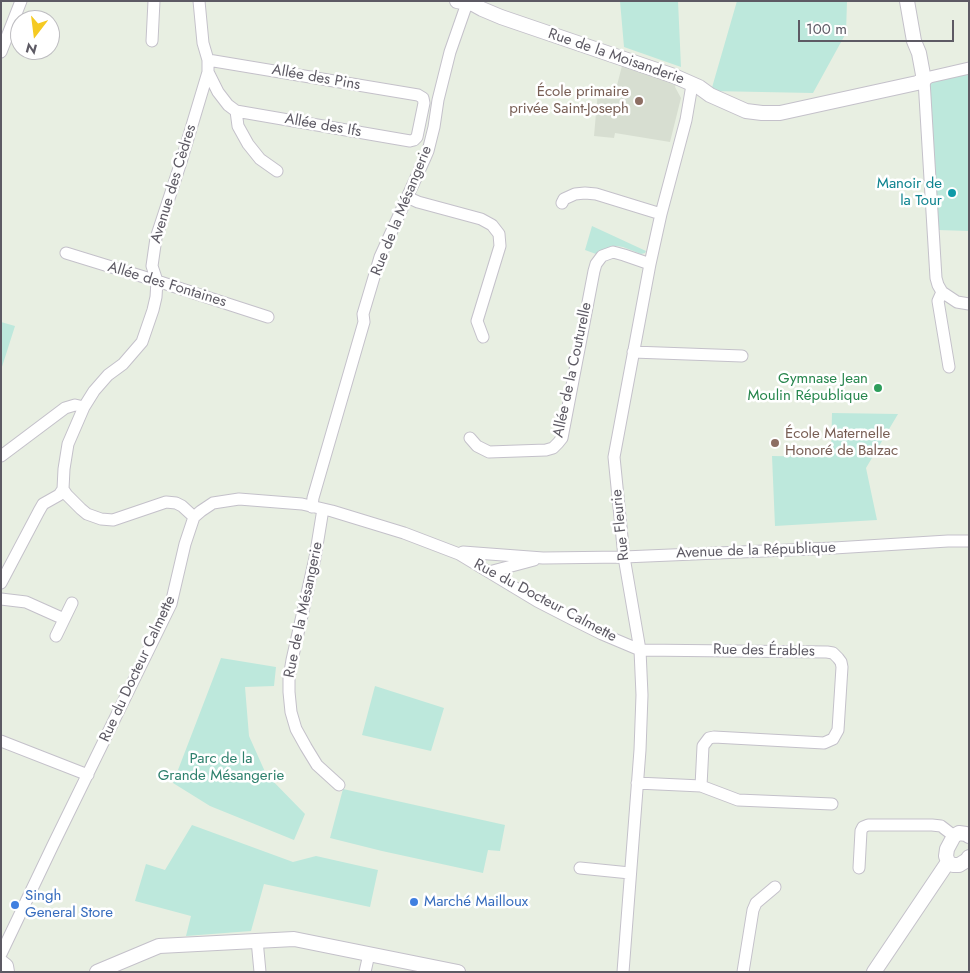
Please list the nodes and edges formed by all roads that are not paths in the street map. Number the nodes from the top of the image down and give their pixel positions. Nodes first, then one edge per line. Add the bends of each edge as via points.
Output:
1 (21, 1) edge
2 (154, 1) edge
3 (198, 1) edge
4 (907, 1) edge
5 (463, 2) edge
6 (152, 41) dead end
7 (1, 52) edge
8 (208, 60) junction
9 (969, 68) edge
10 (208, 72) junction
11 (924, 80) junction
12 (692, 85) junction
13 (423, 98) joint
14 (236, 111) junction
15 (277, 171) dead end
16 (408, 197) junction
17 (562, 204) dead end
18 (661, 214) junction
19 (66, 253) dead end
20 (650, 264) junction
21 (157, 280) junction
22 (942, 292) junction
23 (969, 304) edge
24 (268, 317) dead end
25 (483, 337) dead end
26 (633, 352) junction
27 (742, 356) dead end
28 (949, 367) dead end
29 (84, 407) junction
30 (470, 438) dead end
31 (1, 456) edge
32 (63, 489) junction
33 (318, 508) junction
34 (194, 517) junction
35 (969, 541) edge
36 (459, 554) junction
37 (624, 557) junction
38 (543, 558) junction
39 (490, 572) junction
40 (1, 583) edge
41 (1, 599) edge
42 (72, 603) dead end
43 (64, 619) junction
44 (56, 636) dead end
45 (640, 650) junction
46 (1, 742) edge
47 (88, 775) junction
48 (637, 783) junction
49 (339, 785) dead end
50 (701, 786) junction
51 (832, 804) dead end
52 (964, 833) edge
53 (968, 859) edge
54 (948, 862) junction
55 (580, 868) dead end
56 (858, 868) dead end
57 (630, 873) junction
58 (775, 887) dead end
59 (257, 940) junction
60 (1, 954) edge
61 (369, 954) junction
62 (1, 962) edge
63 (121, 967) edge
64 (7, 972) edge
65 (97, 972) edge
66 (260, 972) edge
67 (365, 972) edge
68 (458, 972) edge
69 (623, 972) edge
70 (743, 972) edge
71 (874, 972) edge

1 - 7 street
2 - 6 street
3 - 8 street, Avenue des Cèdres
4 - 11 street
5 - 12 street, Rue de la Moisanderie
5 - 16 street, Rue de la Mésangerie via 428,150
8 - 10 street, Avenue des Cèdres
8 - 13 street, Allée des Pins
9 - 11 street, Rue de la Moisanderie
10 - 14 street via 218,92
10 - 21 street, Avenue des Cèdres via 156,238 152,266
11 - 12 street, Rue de la Moisanderie via 780,113 746,111
11 - 22 street via 936,278
12 - 18 street, Rue Fleurie
13 - 14 street, Allée des Ifs via 414,140
14 - 15 street via 238,126 248,144 260,159
16 - 25 street via 481,219 499,234 500,246 477,321
16 - 33 street, Rue de la Mésangerie via 380,257 363,314 364,322 313,498
17 - 18 street via 564,199 574,194 596,194
18 - 20 street, Rue Fleurie
19 - 21 street, Allée des Fontaines
20 - 26 street, Rue Fleurie
20 - 30 street, Allée de la Couturelle via 613,252 602,256 596,264 562,438 553,448 489,452 476,446
21 - 24 street, Allée des Fontaines
21 - 29 street, Avenue des Cèdres via 153,310 142,342 123,364 108,375
22 - 23 street via 957,302
22 - 28 street via 938,301
26 - 27 street
26 - 37 street, Rue Fleurie via 614,456
29 - 31 street via 65,408
29 - 32 street, Avenue des Cèdres via 68,444
32 - 34 street via 80,509 101,519 113,520 166,502 182,506
32 - 40 street via 43,504
33 - 34 street, Rue du Docteur Calmette via 239,499 213,503
33 - 36 street, Rue du Docteur Calmette via 404,533
33 - 49 street, Rue de la Mésangerie via 315,558 292,660 289,692 296,729 317,765
34 - 47 street, Rue du Docteur Calmette via 171,604
35 - 37 street, Avenue de la République
36 - 38 street, Avenue de la République
36 - 39 street, Rue du Docteur Calmette
37 - 38 street, Avenue de la République
37 - 45 street, Rue Fleurie
38 - 39 street, Avenue de la République
39 - 45 street, Rue du Docteur Calmette via 537,601
41 - 43 street via 26,602
42 - 43 street
43 - 44 street
45 - 48 street, Rue Fleurie via 642,695
45 - 50 street, Rue des Érables via 827,652 833,653 841,662 838,730 833,739 824,743 709,738 703,746
46 - 47 street
47 - 60 street, Rue du Docteur Calmette
48 - 50 street
48 - 57 street, Rue Fleurie
50 - 51 street via 738,800
52 - 54 street via 950,841 946,856
52 - 56 street via 932,825 868,825 861,831
53 - 54 street via 958,865
54 - 71 street
55 - 57 street
57 - 69 street, Rue Fleurie
58 - 70 street via 756,903 753,910
59 - 61 street via 294,939
59 - 63 street via 159,946
59 - 66 street
61 - 67 street
61 - 68 street
62 - 64 street
63 - 65 street

